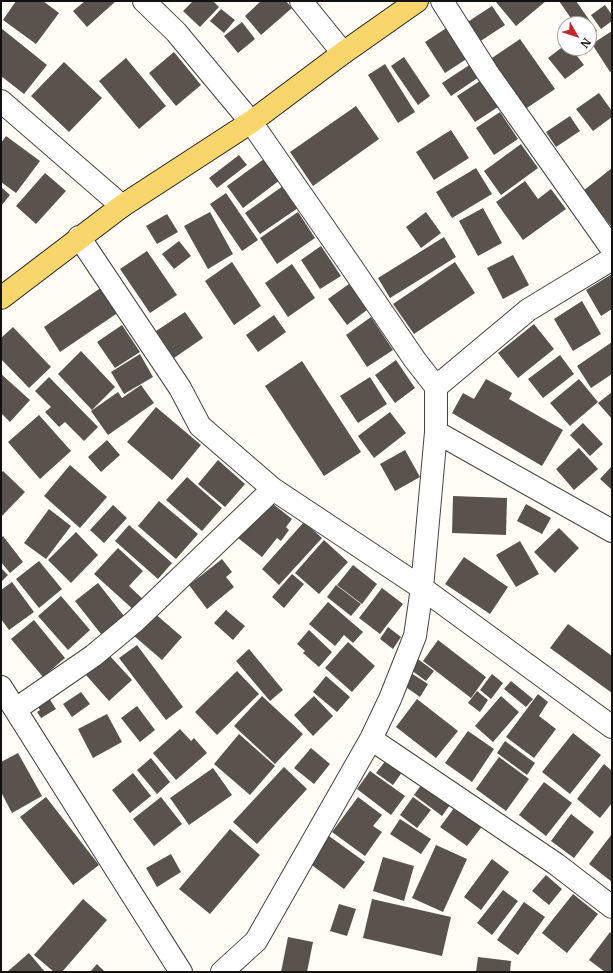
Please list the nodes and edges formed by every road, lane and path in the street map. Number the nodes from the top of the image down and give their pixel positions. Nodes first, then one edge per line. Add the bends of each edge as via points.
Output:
1 (144, 1) edge
2 (301, 1) edge
3 (417, 1) edge
4 (442, 1) edge
5 (343, 53) junction
6 (1, 101) edge
7 (251, 122) junction
8 (122, 206) junction
9 (79, 237) junction
10 (612, 249) edge
11 (612, 259) edge
12 (1, 298) edge
13 (436, 387) junction
14 (436, 432) junction
15 (273, 489) junction
16 (612, 531) edge
17 (422, 588) junction
18 (1, 687) edge
19 (16, 709) junction
20 (612, 727) edge
21 (371, 739) junction
22 (612, 907) edge
23 (181, 972) edge
24 (222, 972) edge

1 - 7 street via 176,32
2 - 5 street
3 - 5 main road
4 - 10 street via 487,72
5 - 7 main road
6 - 8 street
7 - 8 main road
7 - 13 street
8 - 9 main road
9 - 12 main road
9 - 15 street via 180,388 200,426
11 - 13 street via 528,310
13 - 14 street
14 - 16 street
14 - 17 street
15 - 17 street
15 - 19 street via 135,621 99,651
17 - 20 street
17 - 21 street via 415,636
18 - 19 street
19 - 23 street
21 - 22 street via 556,864
21 - 24 street via 256,941

